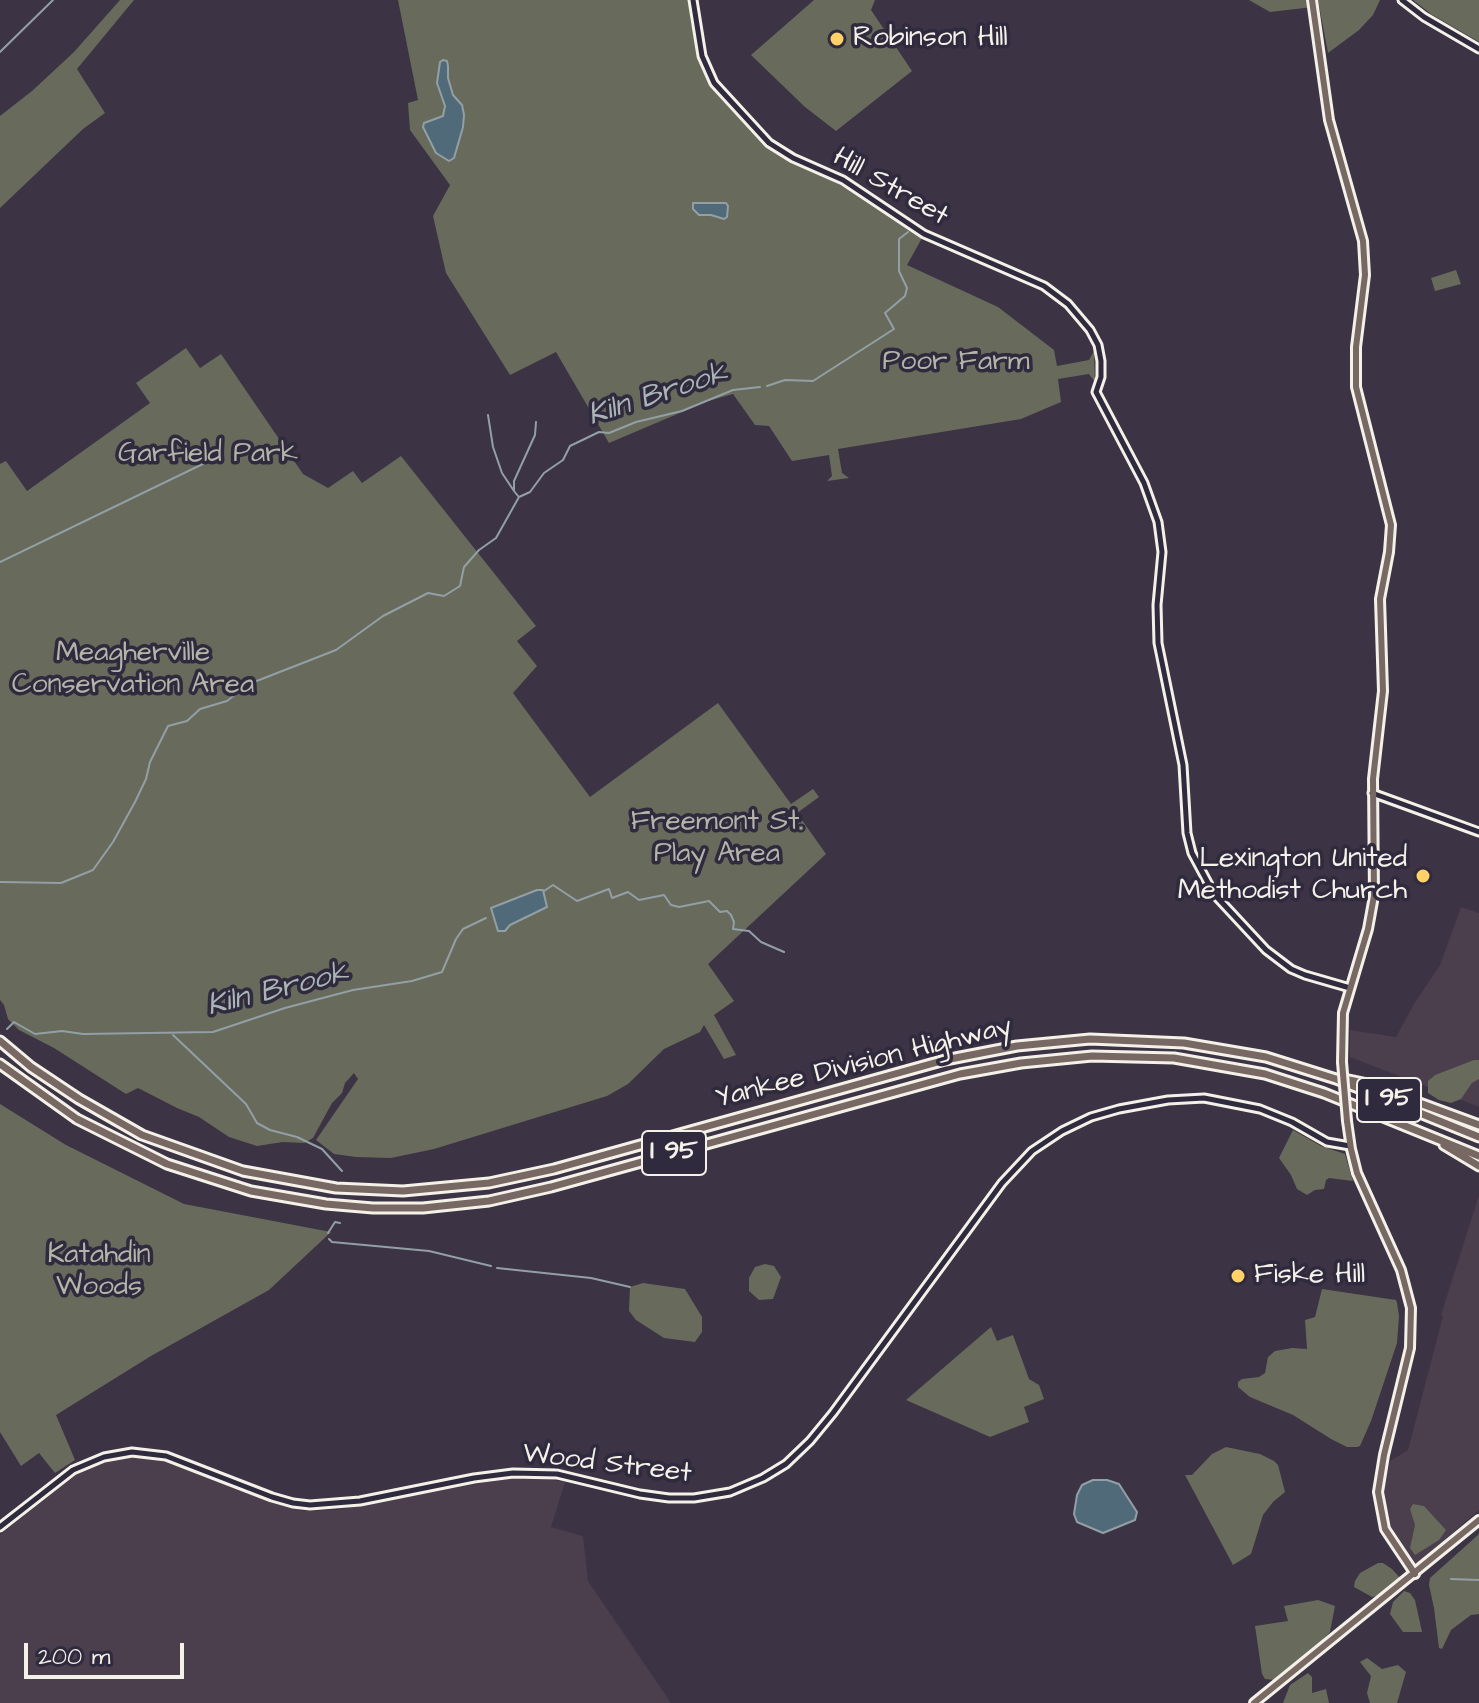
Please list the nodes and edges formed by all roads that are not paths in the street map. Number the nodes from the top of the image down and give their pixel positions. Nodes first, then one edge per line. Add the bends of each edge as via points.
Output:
1 (693, 0) edge
2 (1312, 0) edge
3 (1402, 0) edge
4 (1479, 49) edge
5 (1372, 793) junction
6 (1479, 832) edge
7 (1350, 988) junction
8 (0, 1041) edge
9 (0, 1064) edge
10 (1331, 1077) junction
11 (1479, 1124) edge
12 (1432, 1137) junction
13 (1479, 1137) edge
14 (1350, 1146) junction
15 (1479, 1156) edge
16 (1479, 1166) edge
17 (1479, 1520) edge
18 (0, 1527) edge
19 (1415, 1574) junction
20 (1254, 1703) edge

1 - 7 street, Hill Street via 702,56 714,83 763,137 856,188 924,234 1034,280 1057,294 1092,333 1101,377 1096,392 1144,483 1158,522 1158,643 1183,765 1192,853 1214,894 1266,950 1291,969
2 - 5 main road via 1329,120 1363,241 1356,387 1391,525 1380,599 1383,691
3 - 4 street
5 - 6 street
5 - 7 main road via 1374,896
7 - 14 main road, bridge via 1342,1027
8 - 10 highway, Yankee Division Highway / I 95 via 99,1113 160,1142 255,1174 374,1190 469,1186 525,1176 935,1062 1027,1045 1111,1039 1194,1044 1257,1055
9 - 12 highway, Yankee Division Highway / I 95 via 77,1119 167,1164 263,1194 373,1208 468,1204 520,1195 960,1074 1072,1057 1164,1057 1245,1070 1314,1089
10 - 11 highway via 1368,1084
10 - 13 highway, Yankee Division Highway / I 95
12 - 15 highway, Yankee Division Highway / I 95
12 - 16 highway
14 - 18 street, Wood Street via 1324,1141 1260,1109 1200,1098 1119,1109 1062,1131 1032,1151 1002,1183 810,1441 786,1464 730,1492 669,1498 558,1475 513,1473 310,1505 285,1501 174,1459 132,1452 73,1470
14 - 19 main road via 1360,1181 1401,1270 1411,1308 1410,1348 1378,1492 1385,1529
17 - 19 main road
19 - 20 main road

